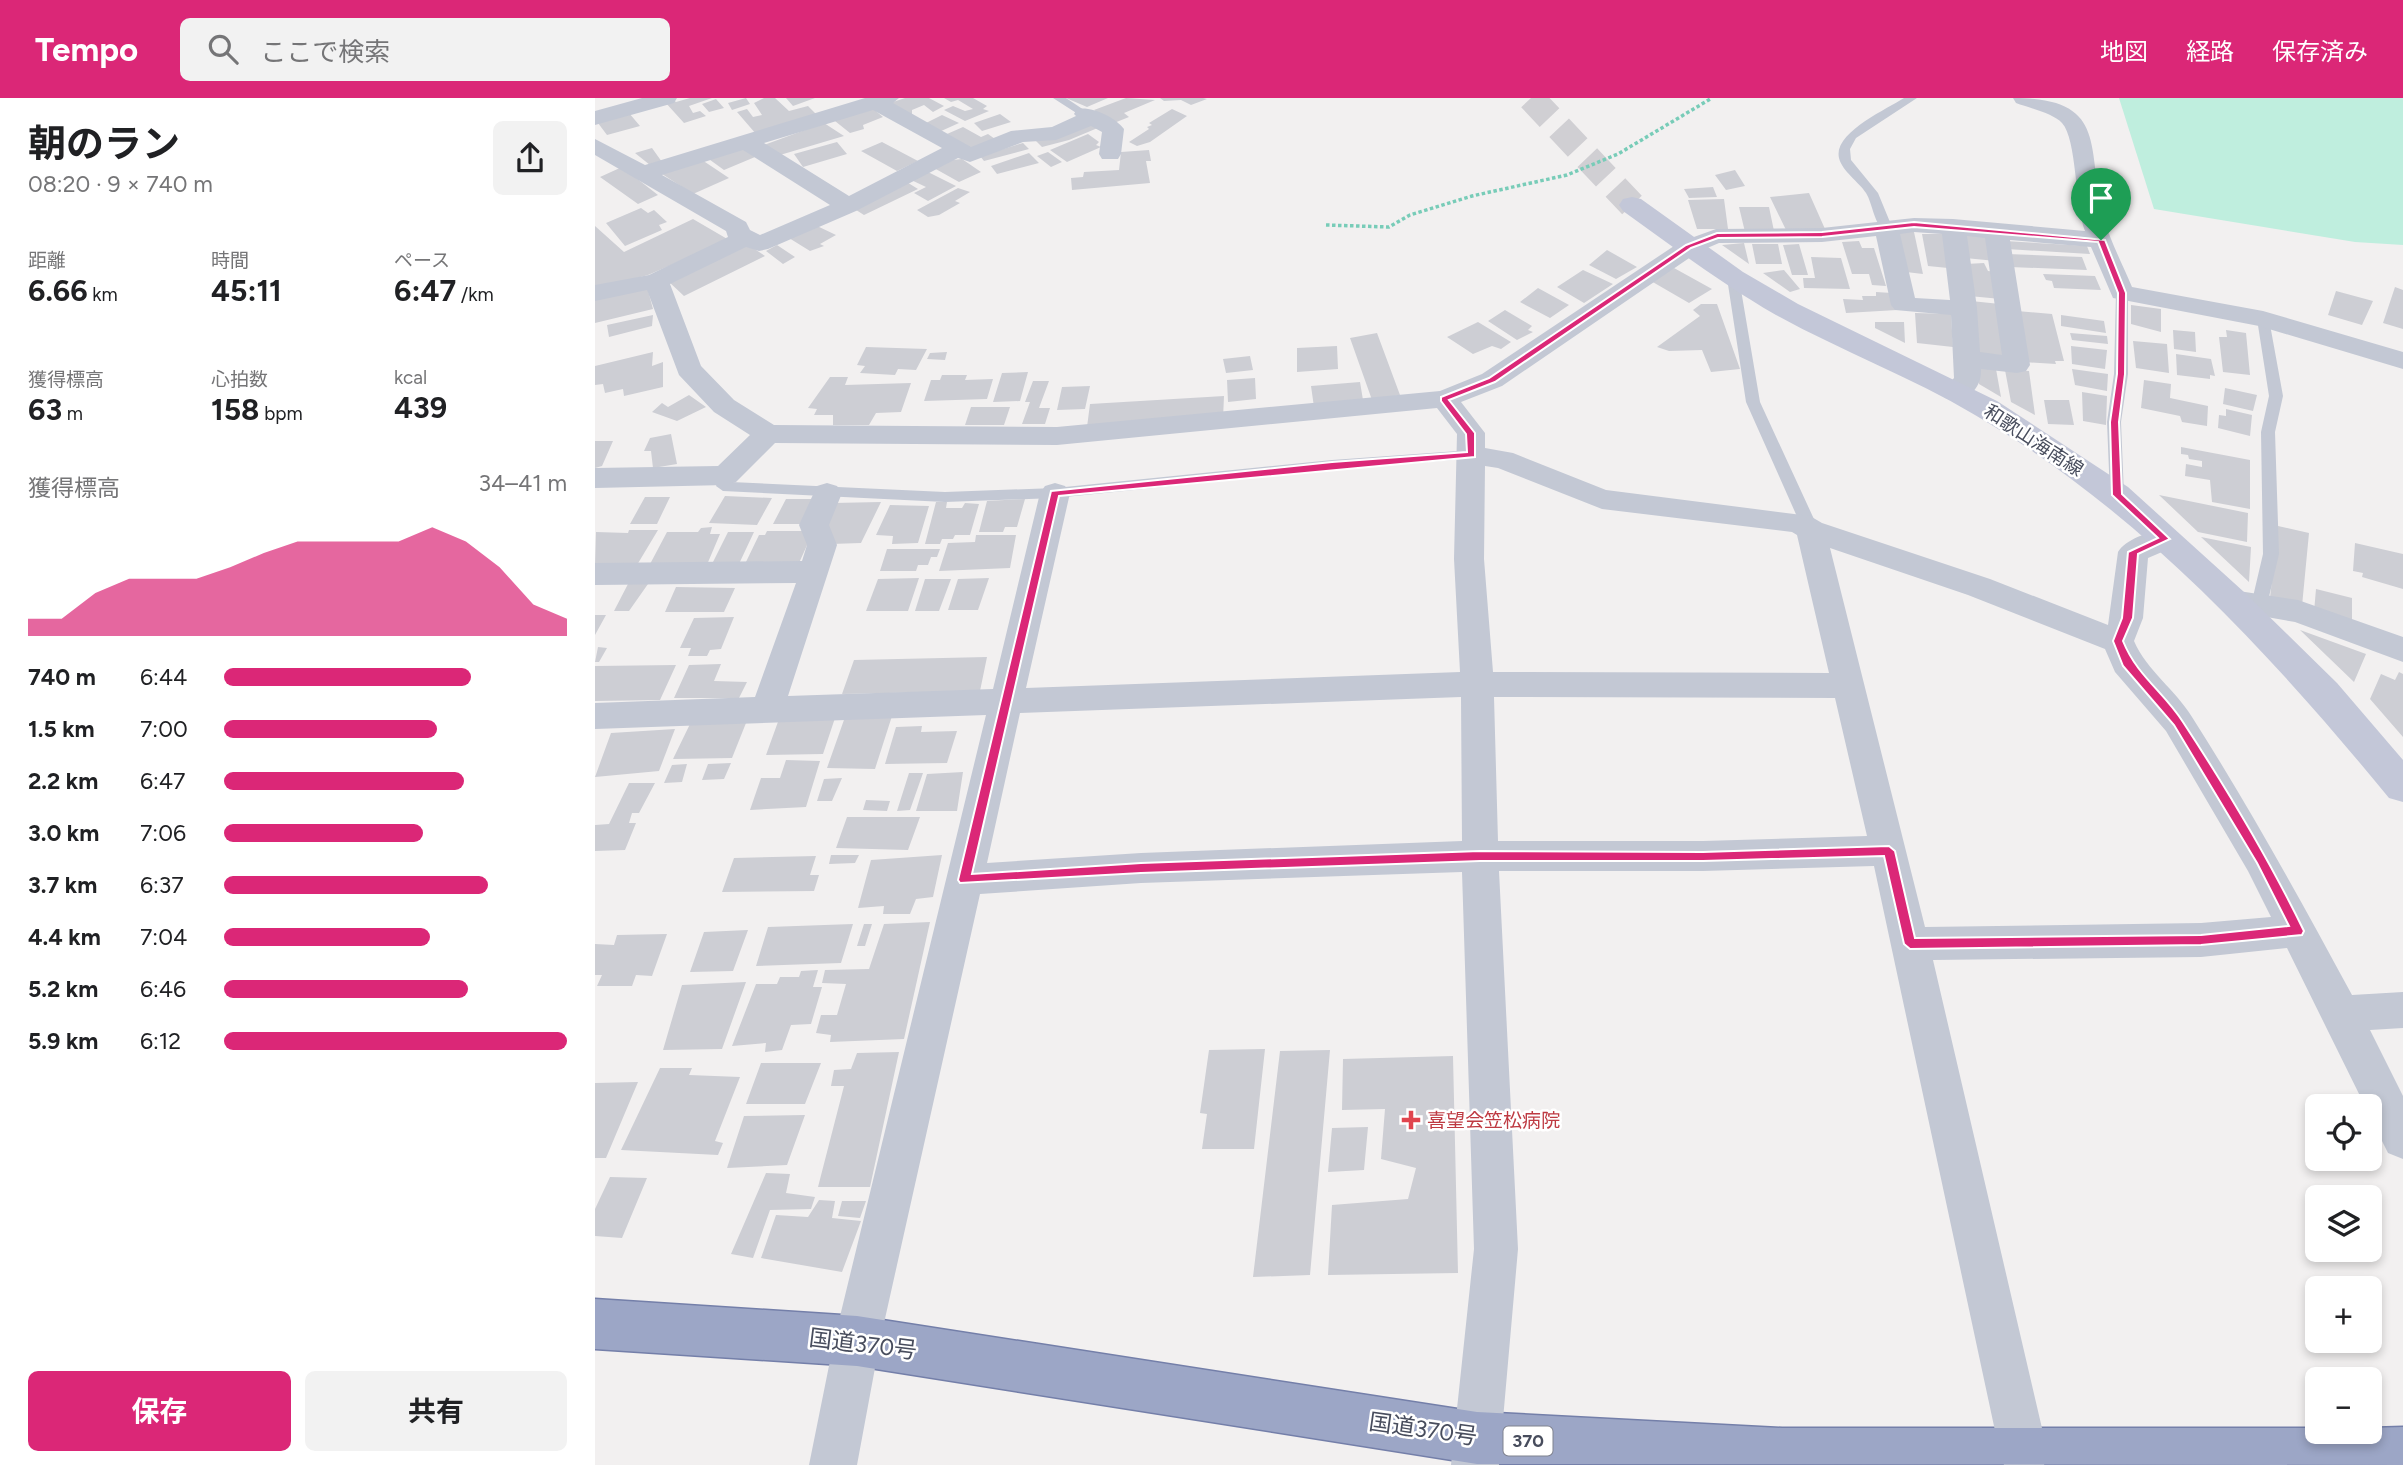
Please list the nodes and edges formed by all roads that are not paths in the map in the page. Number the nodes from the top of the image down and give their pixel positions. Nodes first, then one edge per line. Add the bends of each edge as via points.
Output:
1 (666, 98) edge
2 (1058, 98) edge
3 (1912, 98) edge
4 (2024, 98) edge
5 (882, 100) edge
6 (2059, 105) edge
7 (1091, 111) junction
8 (595, 118) edge
9 (746, 142) junction
10 (595, 146) edge
11 (958, 149) junction
12 (1109, 154) dead end
13 (644, 173) junction
14 (1633, 205) tunnel mouth
15 (848, 206) junction
16 (1954, 226) junction
17 (1886, 227) junction
18 (1996, 231) junction
19 (739, 234) junction
20 (2101, 240) junction
21 (1689, 247) junction
22 (1733, 278) junction
23 (656, 281) junction
24 (595, 293) edge
25 (2122, 293) junction
26 (1964, 309) junction
27 (2263, 319) junction
28 (1967, 359) junction
29 (2403, 361) edge
30 (1955, 392) junction
31 (1444, 399) junction
32 (768, 434) junction
33 (1472, 455) junction
34 (726, 475) junction
35 (595, 478) edge
36 (827, 493) junction
37 (1055, 493) junction
38 (2117, 495) junction
39 (1811, 530) junction
40 (2165, 539) junction
41 (815, 572) junction
42 (595, 574) edge
43 (2246, 601) junction
44 (2118, 641) junction
45 (2403, 650) edge
46 (1477, 684) junction
47 (1849, 686) junction
48 (1006, 702) junction
49 (767, 710) junction
50 (595, 716) edge
51 (2403, 787) edge
52 (1889, 851) junction
53 (1480, 856) junction
54 (964, 880) junction
55 (2298, 931) junction
56 (1910, 944) junction
57 (2403, 1010) edge
58 (2341, 1014) junction
59 (2403, 1139) edge
60 (595, 1309) edge
61 (595, 1324) edge
62 (660, 1327) junction
63 (595, 1332) edge
64 (857, 1341) junction
65 (1476, 1451) edge
66 (2024, 1454) junction
67 (2403, 1454) edge
68 (2094, 1460) edge
69 (2271, 1460) edge
70 (833, 1465) edge

1 - 8 street
2 - 7 lane
3 - 17 lane via 1851,136 1844,149 1845,160 1873,193
4 - 6 street
5 - 9 street
5 - 11 street
6 - 20 street via 2080,134 2092,218
7 - 11 street via 1056,133 1019,136 970,155
7 - 12 street via 1113,129
9 - 13 street
9 - 15 street
10 - 13 street
11 - 15 street
13 - 19 street via 737,228
14 - 21 main road, 和歌山海南線
15 - 19 street via 759,244
16 - 17 street
16 - 18 street
16 - 26 street
17 - 21 street via 1822,235 1717,236
17 - 26 street via 1903,305
18 - 20 street
18 - 28 street via 2017,365
19 - 23 street via 740,240
20 - 25 street
21 - 22 main road, 和歌山海南線
21 - 31 street via 1492,380
22 - 30 main road, 和歌山海南線
22 - 39 lane via 1753,402
23 - 24 street
23 - 32 street via 689,369 724,406
25 - 27 street
25 - 38 lane via 2121,374 2114,422
26 - 28 street
27 - 29 street
27 - 43 lane via 2276,396 2268,432 2271,554
28 - 30 street via 1968,381
30 - 38 main road, 和歌山海南線
31 - 32 street via 1057,436
31 - 33 street via 1471,433
32 - 34 street
33 - 37 lane
33 - 39 street via 1503,460 1602,499 1798,523
33 - 46 street via 1469,559
34 - 35 street
34 - 36 lane via 723,486
36 - 37 lane via 945,497
36 - 41 street via 814,525 822,545
37 - 48 street
38 - 40 main road, 和歌山海南線
39 - 44 street via 1979,587
39 - 47 street
40 - 43 main road, 和歌山海南線
40 - 44 street via 2133,552 2127,618
41 - 42 street
41 - 49 street
43 - 45 street via 2288,607
43 - 51 main road, 和歌山海南線
44 - 55 street via 2127,663 2178,722
46 - 47 street
46 - 48 street
46 - 53 street
47 - 52 street
48 - 49 street
48 - 54 street
49 - 50 street
52 - 53 street
52 - 56 street
53 - 54 street via 1141,868
53 - 65 street via 1496,1249
54 - 64 street
55 - 56 street via 2201,940
55 - 58 street
56 - 66 street
57 - 58 street
58 - 59 street
60 - 62 highway, 国道370号 / 370
61 - 62 highway, 国道370号 / 370
62 - 63 highway, 国道370号 / 370
62 - 64 highway, 国道370号 / 370
64 - 65 highway, 国道370号 / 370
64 - 70 street
65 - 66 highway, 国道370号 / 370
66 - 68 highway, 国道370号 / 370
67 - 69 highway, 国道370号 / 370
68 - 69 highway, 国道370号 / 370

